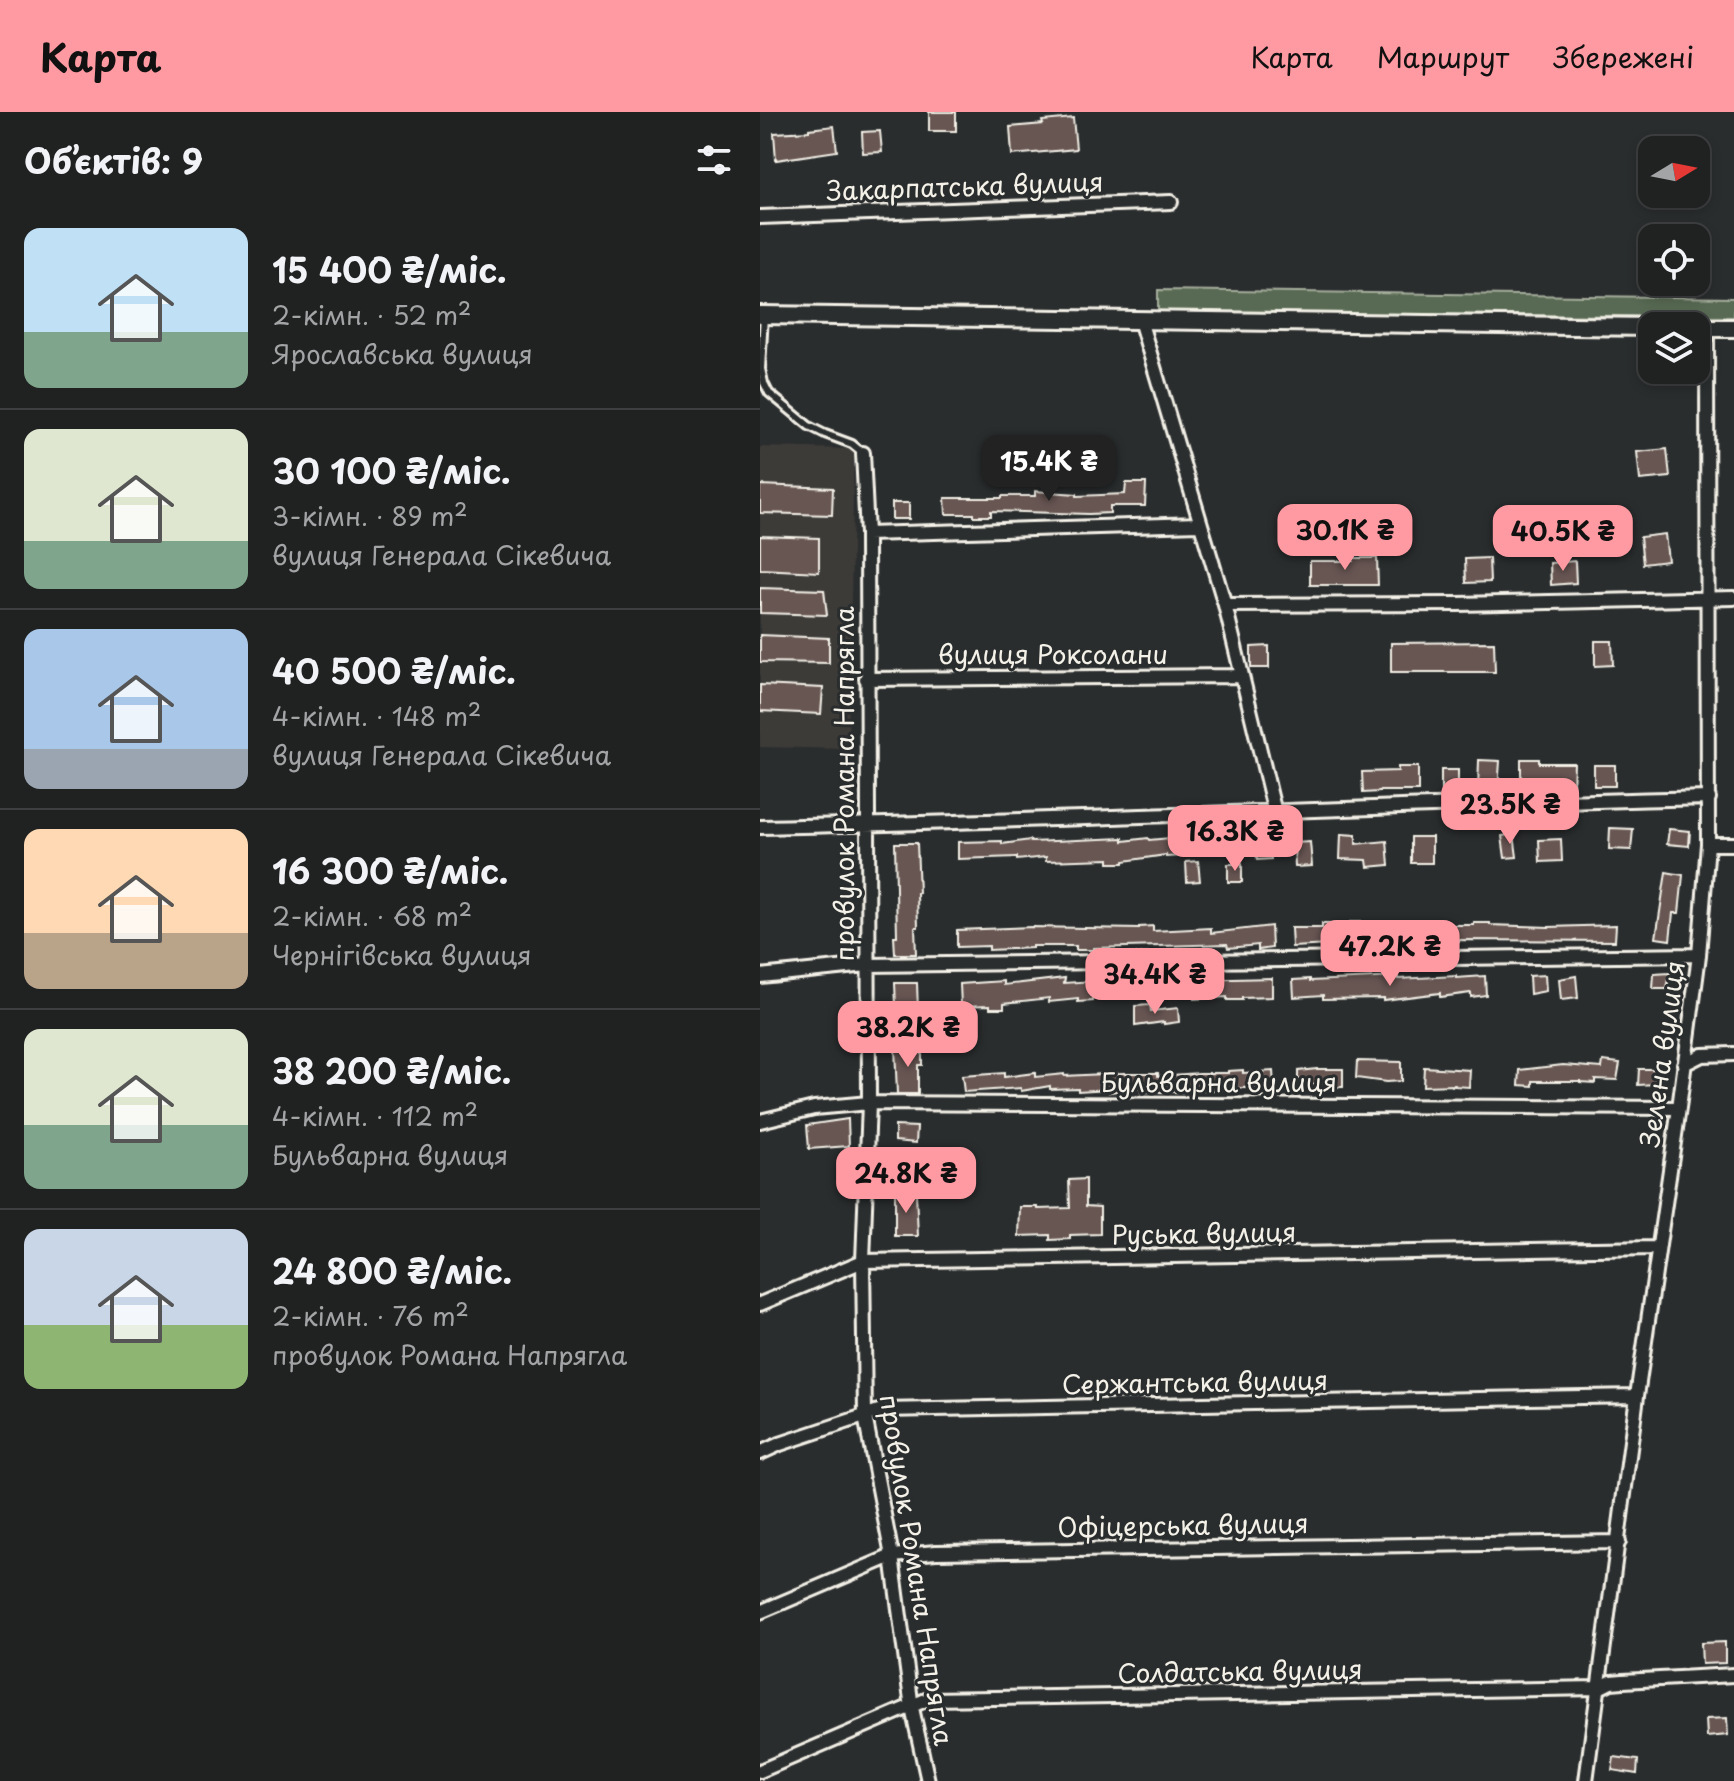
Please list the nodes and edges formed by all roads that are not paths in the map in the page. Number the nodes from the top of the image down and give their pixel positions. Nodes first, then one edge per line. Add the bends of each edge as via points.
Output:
1 (1171, 202) dead end
2 (760, 217) edge
3 (762, 315) edge
4 (1140, 320) junction
5 (1638, 327) edge
6 (1710, 328) edge
7 (1734, 328) edge
8 (1703, 384) edge
9 (863, 453) joint
10 (1199, 524) junction
11 (867, 534) junction
12 (1709, 598) junction
13 (1734, 598) edge
14 (1225, 605) junction
15 (1241, 676) junction
16 (866, 679) junction
17 (1709, 798) junction
18 (1275, 813) junction
19 (868, 825) junction
20 (760, 827) edge
21 (1708, 844) junction
22 (1734, 844) edge
23 (1699, 955) junction
24 (867, 965) junction
25 (760, 976) edge
26 (1734, 1054) edge
27 (1684, 1064) junction
28 (869, 1103) junction
29 (1679, 1108) junction
30 (760, 1121) edge
31 (1658, 1248) junction
32 (863, 1261) junction
33 (760, 1304) edge
34 (1637, 1396) junction
35 (865, 1416) junction
36 (760, 1453) edge
37 (1619, 1542) junction
38 (892, 1556) junction
39 (760, 1612) edge
40 (1734, 1675) edge
41 (1599, 1688) junction
42 (912, 1708) junction
43 (760, 1771) edge
44 (928, 1781) edge
45 (1586, 1781) edge

1 - 2 street, Закарпатська вулиця
3 - 4 street
3 - 9 lane via 761,369 769,393 809,426
4 - 5 street
4 - 10 street
6 - 7 street
8 - 12 street, Зелена вулиця
9 - 11 street, провулок Романа Напрягла
10 - 11 street
10 - 14 street
11 - 16 street, провулок Романа Напрягла
12 - 13 street
12 - 14 street
12 - 17 street, Зелена вулиця
14 - 15 street
15 - 16 street, вулиця Роксолани
15 - 18 street
16 - 19 street, провулок Романа Напрягла
17 - 18 street
17 - 21 street, Зелена вулиця
18 - 19 street
19 - 20 street
19 - 24 street, провулок Романа Напрягла
21 - 22 street
21 - 23 street, Зелена вулиця
23 - 24 street
23 - 27 street, Зелена вулиця
24 - 25 street
24 - 28 street, провулок Романа Напрягла
26 - 27 street via 1702,1055
27 - 29 street, Зелена вулиця
28 - 29 street, Бульварна вулиця
28 - 30 street, Бульварна вулиця via 814,1108
28 - 32 street, провулок Романа Напрягла
29 - 31 street, Зелена вулиця
31 - 32 street, Руська вулиця
31 - 34 street, Зелена вулиця
32 - 33 street, Руська вулиця
32 - 35 street, провулок Романа Напрягла
34 - 35 street, Сержантська вулиця via 882,1410
34 - 37 street, Зелена вулиця
35 - 36 street, Сержантська вулиця
35 - 38 street, провулок Романа Напрягла
37 - 38 street, Офіцерська вулиця
37 - 41 street, Зелена вулиця
38 - 39 street, Офіцерська вулиця
38 - 42 street, провулок Романа Напрягла
40 - 41 street, Солдатська вулиця via 1611,1682
41 - 42 street, Солдатська вулиця via 928,1699
41 - 45 street, Зелена вулиця
42 - 43 street, Солдатська вулиця
42 - 44 street, провулок Романа Напрягла

